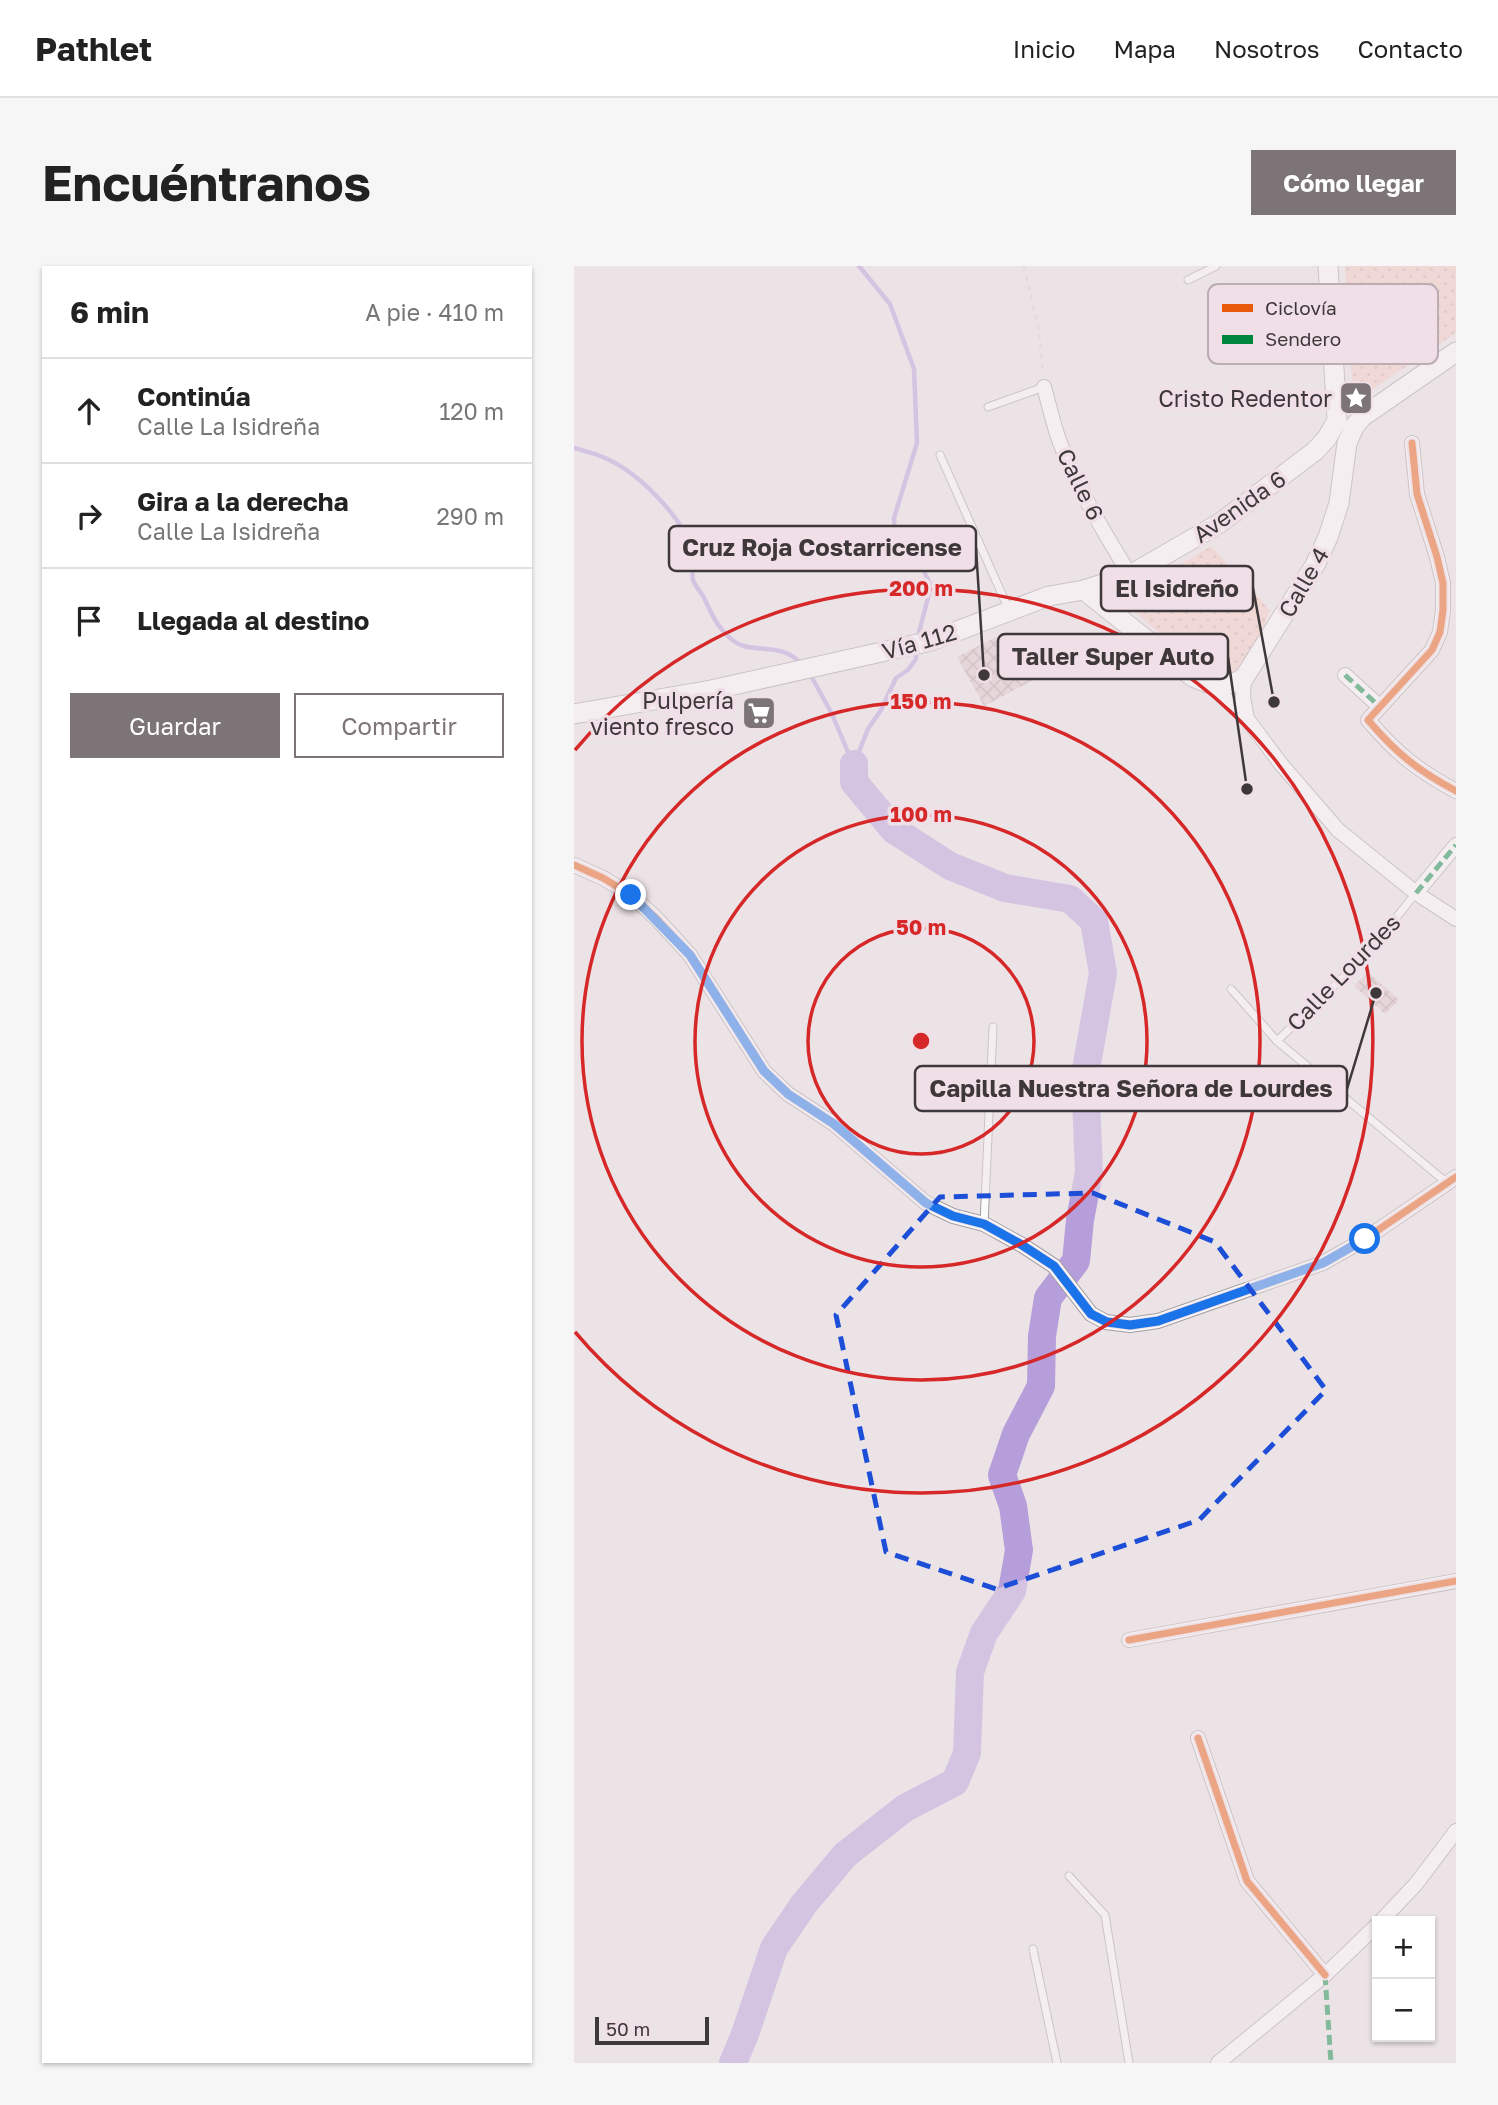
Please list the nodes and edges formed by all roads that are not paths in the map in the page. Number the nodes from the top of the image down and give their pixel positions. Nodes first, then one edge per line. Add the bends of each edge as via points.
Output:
1 (1216, 266) edge
2 (1328, 266) edge
3 (1188, 280) dead end
4 (1329, 284) edge
5 (1456, 352) edge
6 (1335, 364) edge
7 (1044, 387) joint
8 (988, 407) dead end
9 (1338, 413) junction
10 (1362, 417) junction
11 (1412, 443) dead end
12 (1314, 452) junction
13 (940, 455) dead end
14 (1343, 461) junction
15 (1130, 575) junction
16 (1084, 590) junction
17 (1009, 611) junction
18 (1120, 619) junction
19 (1346, 675) dead end
20 (1229, 683) junction
21 (1380, 707) junction
22 (574, 714) edge
23 (1248, 720) junction
24 (1456, 791) edge
25 (1456, 845) edge
26 (574, 865) edge
27 (1416, 893) junction
28 (1456, 919) edge
29 (1231, 989) dead end
30 (993, 1027) dead end
31 (1277, 1041) junction
32 (1452, 1180) edge
33 (984, 1224) junction
34 (1456, 1581) edge
35 (1129, 1640) dead end
36 (1198, 1738) dead end
37 (1456, 1831) edge
38 (1069, 1876) dead end
39 (1386, 1916) edge
40 (1372, 1930) edge
41 (1033, 1949) dead end
42 (1325, 1975) junction
43 (1057, 2063) edge
44 (1129, 2063) edge
45 (1218, 2063) edge

1 - 3 lane
2 - 4 main road
5 - 10 main road
6 - 9 main road
7 - 8 lane
7 - 15 street, Calle 6 via 1076,478
9 - 10 main road via 1350,421
9 - 12 main road via 1327,438
10 - 14 main road via 1349,435
11 - 21 street via 1417,494 1443,583 1443,610 1432,650
12 - 14 main road via 1326,450
12 - 15 main road, Avenida 6 via 1220,523
13 - 17 lane
14 - 20 main road, Calle 4 via 1339,503 1315,565
15 - 16 main road, Avenida 6
15 - 18 main road via 1113,593
16 - 17 main road, Vía 112
16 - 18 main road
17 - 22 main road, Vía 112 via 931,641 711,690
18 - 20 main road via 1192,677
19 - 21 street
20 - 23 street
20 - 23 street via 1243,697
21 - 24 street via 1368,720 1392,748
23 - 27 street via 1338,830
25 - 27 street
26 - 33 street via 631,895 690,955 764,1071 788,1094 834,1124 926,1203
27 - 28 street
27 - 31 lane, Calle Lourdes via 1365,956
29 - 31 lane
30 - 33 lane
31 - 32 lane, Calle Lourdes
32 - 33 street via 1323,1263 1158,1321 1130,1325 1091,1314 1054,1266
34 - 35 street
36 - 42 street via 1247,1881
37 - 39 street
38 - 44 lane via 1105,1915
40 - 42 street
41 - 43 lane
42 - 45 street

